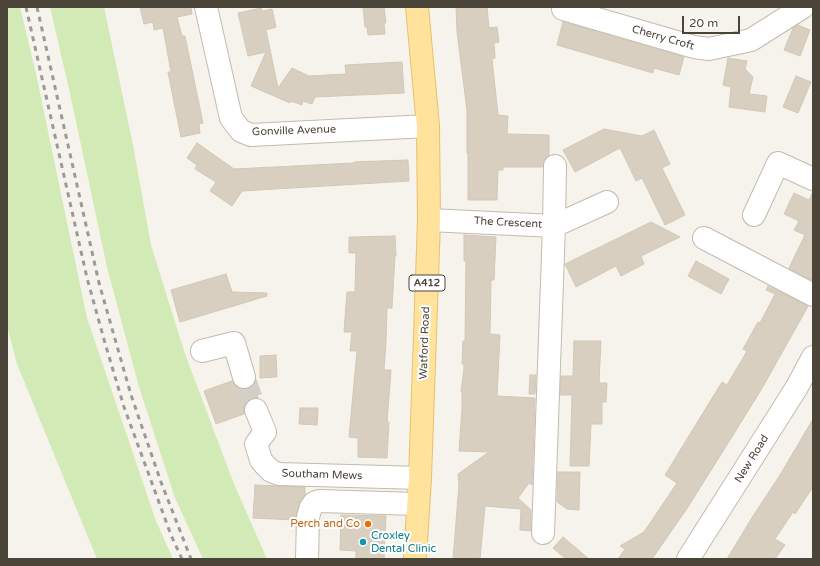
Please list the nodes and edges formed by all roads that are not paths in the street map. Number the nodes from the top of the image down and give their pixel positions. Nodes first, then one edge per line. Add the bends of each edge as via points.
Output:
1 (206, 7) edge
2 (417, 7) edge
3 (803, 7) edge
4 (563, 9) dead end
5 (428, 126) junction
6 (555, 166) dead end
7 (813, 179) edge
8 (606, 202) dead end
9 (754, 215) dead end
10 (429, 220) junction
11 (554, 226) junction
12 (704, 238) dead end
13 (813, 295) edge
14 (202, 351) dead end
15 (813, 357) edge
16 (244, 377) tunnel mouth
17 (256, 410) tunnel mouth
18 (420, 478) junction
19 (418, 504) junction
20 (543, 533) dead end
21 (307, 559) edge
22 (415, 559) edge
23 (688, 559) edge

1 - 5 street, Gonville Avenue via 231,118 241,131 252,135
2 - 5 main road, Watford Road / A412
3 - 4 street, Cherry Croft via 751,40 709,49 694,47
5 - 10 main road, Watford Road / A412
6 - 11 street
7 - 9 street via 778,163
8 - 11 street, The Crescent
10 - 11 street, The Crescent
10 - 18 main road, Watford Road / A412
11 - 20 street
12 - 13 street
14 - 16 street via 234,343
15 - 23 street, New Road
17 - 18 street, Southam Mews via 265,432 256,444 261,460 271,471 279,474
18 - 19 main road, Watford Road / A412
19 - 21 street via 314,502 308,516
19 - 22 main road, Watford Road / A412

